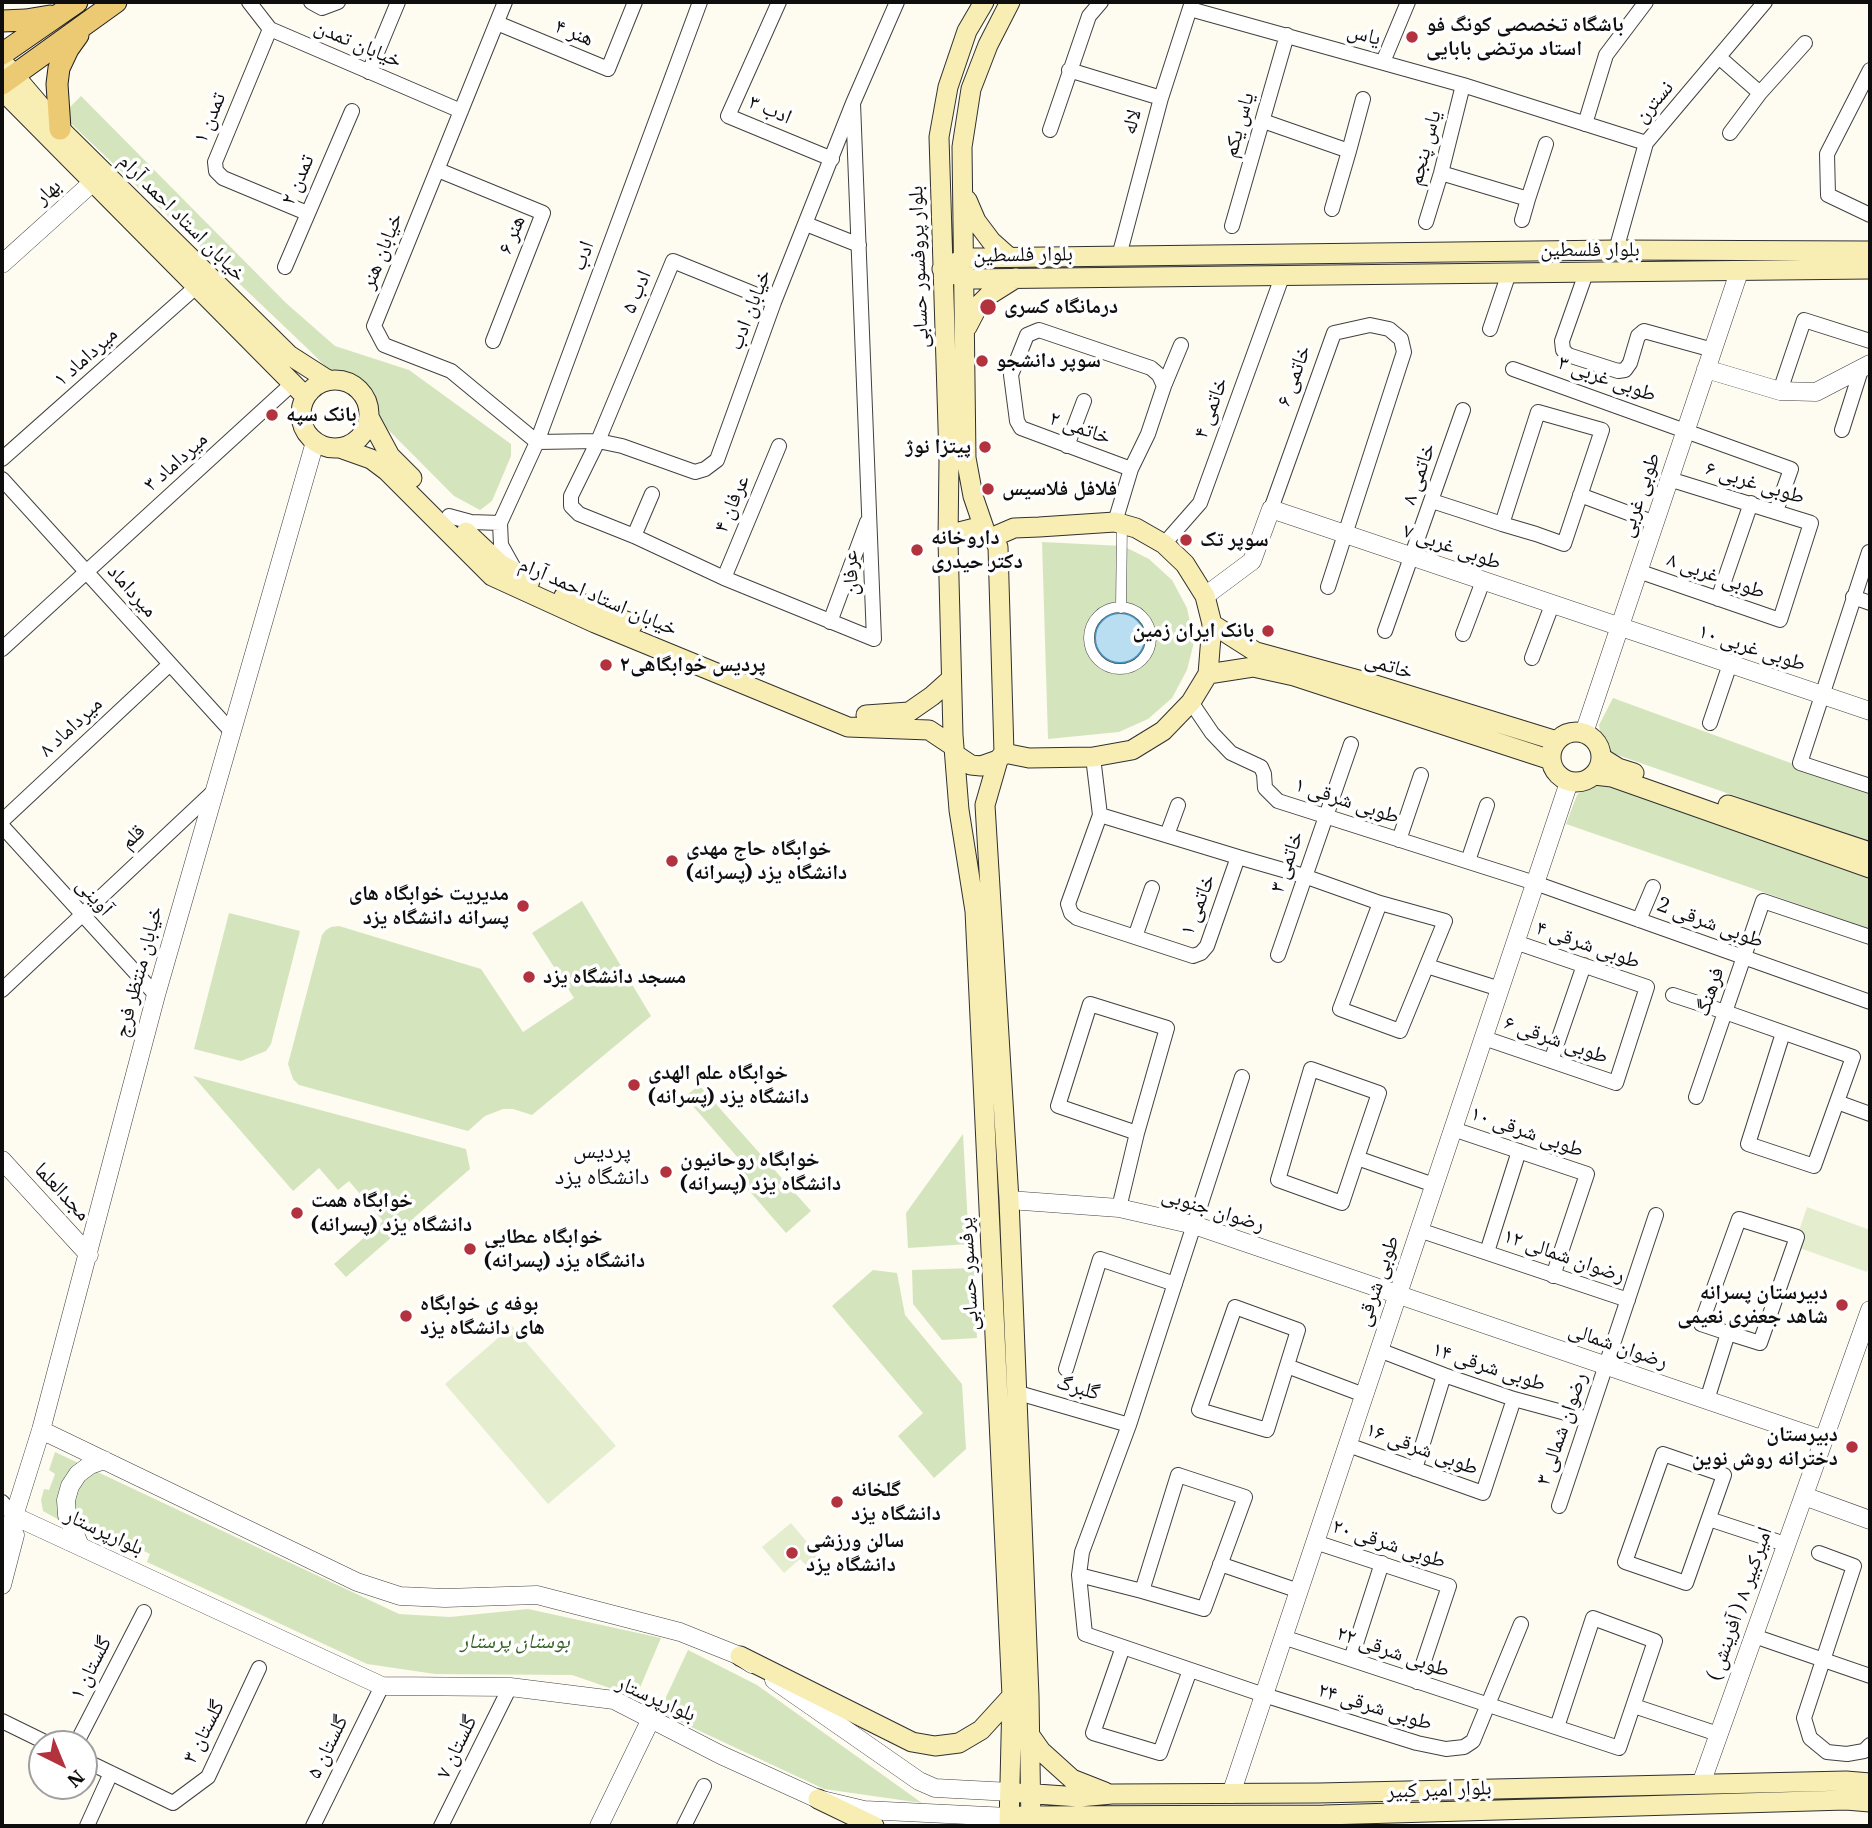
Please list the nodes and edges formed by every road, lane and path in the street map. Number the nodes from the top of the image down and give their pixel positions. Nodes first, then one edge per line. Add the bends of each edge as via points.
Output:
1 (116, 2) edge
2 (249, 2) edge
3 (311, 2) edge
4 (338, 2) edge
5 (398, 2) edge
6 (505, 2) edge
7 (635, 2) edge
8 (700, 2) edge
9 (779, 2) edge
10 (897, 2) edge
11 (984, 2) edge
12 (1010, 2) edge
13 (1101, 2) edge
14 (1408, 2) edge
15 (1646, 2) edge
16 (1765, 2) edge
17 (1191, 5) edge
18 (68, 8) edge
19 (90, 20) junction
20 (2, 21) edge
21 (497, 23) junction
22 (270, 29) junction
23 (1287, 35) junction
24 (1805, 43) dead end
25 (2, 54) edge
26 (1720, 58) junction
27 (1383, 62) junction
28 (1069, 70) junction
29 (1870, 70) edge
30 (369, 72) junction
31 (5, 78) edge
32 (1463, 85) junction
33 (1760, 93) junction
34 (1161, 98) junction
35 (1363, 99) dead end
36 (853, 103) junction
37 (352, 111) dead end
38 (461, 111) junction
39 (1263, 121) junction
40 (1584, 124) junction
41 (60, 129) junction
42 (1050, 130) dead end
43 (1730, 133) dead end
44 (1646, 143) junction
45 (1546, 144) dead end
46 (1349, 151) junction
47 (832, 159) junction
48 (438, 170) junction
49 (1441, 173) junction
50 (93, 182) junction
51 (963, 191) junction
52 (1528, 199) junction
53 (1332, 209) dead end
54 (307, 213) junction
55 (1870, 215) edge
56 (1522, 220) dead end
57 (1426, 222) dead end
58 (806, 224) junction
59 (1232, 226) dead end
60 (859, 245) junction
61 (1616, 250) junction
62 (1870, 251) edge
63 (1119, 256) junction
64 (1009, 257) junction
65 (965, 258) junction
66 (2, 264) edge
67 (285, 267) dead end
68 (942, 269) junction
69 (1870, 270) edge
70 (1739, 272) junction
71 (1509, 273) junction
72 (1586, 273) junction
73 (1282, 277) junction
74 (1016, 278) junction
75 (966, 279) junction
76 (197, 286) junction
77 (774, 302) junction
78 (1490, 330) dead end
79 (964, 338) junction
80 (493, 341) dead end
81 (1870, 341) edge
82 (1181, 345) dead end
83 (1713, 350) junction
84 (1866, 367) edge
85 (1513, 369) dead end
86 (1706, 369) junction
87 (328, 380) junction
88 (1164, 386) junction
89 (300, 389) junction
90 (1780, 391) junction
91 (1084, 401) dead end
92 (1463, 410) dead end
93 (369, 417) junction
94 (1686, 429) junction
95 (1842, 430) dead end
96 (598, 441) junction
97 (315, 442) junction
98 (537, 442) junction
99 (779, 446) dead end
100 (1067, 446) junction
101 (341, 448) junction
102 (2, 459) edge
103 (1131, 469) junction
104 (2, 479) edge
105 (1669, 479) junction
106 (652, 494) dead end
107 (1580, 495) junction
108 (1432, 501) junction
109 (1751, 503) junction
110 (1271, 509) junction
111 (1776, 511) junction
112 (870, 513) junction
113 (449, 516) junction
114 (500, 523) junction
115 (1655, 523) junction
116 (1119, 524) junction
117 (1502, 524) junction
118 (989, 534) junction
119 (1345, 534) junction
120 (634, 536) junction
121 (948, 540) junction
122 (1164, 544) junction
123 (1869, 552) edge
124 (1412, 557) junction
125 (1638, 571) junction
126 (86, 572) junction
127 (520, 576) junction
128 (724, 578) junction
129 (1483, 581) junction
130 (1328, 587) dead end
131 (1205, 596) junction
132 (1853, 597) junction
133 (1718, 599) junction
134 (1870, 603) edge
135 (1552, 605) junction
136 (1121, 608) junction
137 (1780, 620) joint
138 (830, 622) junction
139 (1212, 624) junction
140 (1619, 628) junction
141 (1385, 631) dead end
142 (1463, 634) dead end
143 (2, 649) edge
144 (1532, 658) dead end
145 (170, 664) junction
146 (1730, 664) junction
147 (1209, 674) junction
148 (951, 680) junction
149 (1821, 694) junction
150 (1191, 702) junction
151 (922, 704) junction
152 (1870, 711) edge
153 (1710, 723) dead end
154 (929, 730) junction
155 (230, 731) junction
156 (1584, 733) junction
157 (1351, 744) dead end
158 (1554, 750) junction
159 (955, 751) junction
160 (1001, 757) junction
161 (1093, 757) junction
162 (1598, 767) junction
163 (1421, 775) dead end
164 (1569, 782) junction
165 (1870, 786) edge
166 (214, 790) junction
167 (1178, 805) dead end
168 (1486, 805) dead end
169 (1100, 815) junction
170 (1325, 816) junction
171 (2, 821) edge
172 (2, 826) edge
173 (1167, 835) junction
174 (1399, 840) junction
175 (1870, 852) edge
176 (1238, 857) junction
177 (1468, 861) junction
178 (1870, 868) edge
179 (1304, 876) junction
180 (1535, 883) junction
181 (1653, 887) dead end
182 (1152, 888) dead end
183 (1380, 903) junction
184 (82, 914) junction
185 (1639, 920) junction
186 (1135, 937) junction
187 (1870, 937) edge
188 (1515, 942) junction
189 (1278, 955) dead end
190 (1744, 957) junction
191 (1584, 965) junction
192 (1427, 967) junction
193 (1500, 989) junction
194 (2, 990) edge
195 (156, 995) junction
196 (1673, 995) dead end
197 (1870, 1002) edge
198 (1725, 1012) junction
199 (1783, 1032) junction
200 (1484, 1038) junction
201 (1551, 1061) junction
202 (1242, 1077) dead end
203 (1616, 1083) joint
204 (1696, 1097) dead end
205 (1837, 1102) junction
206 (1870, 1114) edge
207 (1453, 1129) junction
208 (1137, 1133) junction
209 (1518, 1151) junction
210 (1357, 1158) junction
211 (4, 1166) edge
212 (1434, 1185) junction
213 (1009, 1200) junction
214 (1119, 1208) junction
215 (1656, 1214) dead end
216 (1194, 1225) junction
217 (1419, 1230) junction
218 (1487, 1252) junction
219 (89, 1255) junction
220 (1553, 1276) junction
221 (1175, 1284) junction
222 (1398, 1295) junction
223 (1628, 1300) junction
224 (1870, 1310) edge
225 (1728, 1333) junction
226 (1379, 1350) junction
227 (1287, 1366) junction
228 (1606, 1366) junction
229 (1066, 1369) dead end
230 (1444, 1376) junction
231 (1016, 1392) junction
232 (1364, 1395) junction
233 (1514, 1399) junction
234 (1707, 1400) junction
235 (1588, 1419) junction
236 (1129, 1425) junction
237 (41, 1430) junction
238 (1824, 1440) junction
239 (1348, 1445) junction
240 (104, 1460) junction
241 (1415, 1469) junction
242 (1804, 1496) junction
243 (2, 1502) edge
244 (1559, 1506) dead end
245 (1709, 1519) junction
246 (1870, 1520) edge
247 (8, 1521) edge
248 (1315, 1542) junction
249 (1785, 1544) junction
250 (79, 1546) junction
251 (2, 1547) edge
252 (1819, 1553) dead end
253 (1382, 1563) junction
254 (1220, 1564) junction
255 (1079, 1575) junction
256 (2, 1585) edge
257 (1142, 1591) junction
258 (1299, 1591) junction
259 (144, 1612) dead end
260 (1521, 1624) dead end
261 (1754, 1636) junction
262 (1283, 1637) junction
263 (1123, 1647) junction
264 (740, 1656) junction
265 (1351, 1660) junction
266 (1823, 1661) junction
267 (259, 1668) dead end
268 (1191, 1670) junction
269 (1870, 1676) edge
270 (1418, 1682) junction
271 (382, 1686) junction
272 (510, 1687) junction
273 (1264, 1695) junction
274 (1012, 1696) junction
275 (1489, 1706) junction
276 (1634, 1706) junction
277 (651, 1719) junction
278 (2, 1721) edge
279 (1557, 1727) junction
280 (83, 1730) edge
281 (28, 1734) edge
282 (1029, 1734) junction
283 (1718, 1734) junction
284 (1870, 1745) edge
285 (98, 1767) edge
286 (111, 1773) junction
287 (924, 1783) junction
288 (1870, 1783) edge
289 (1701, 1784) junction
290 (705, 1786) dead end
291 (1449, 1790) junction
292 (1011, 1792) junction
293 (1032, 1793) junction
294 (1112, 1794) junction
295 (1231, 1794) junction
296 (818, 1799) junction
297 (1870, 1802) edge
298 (1449, 1813) junction
299 (924, 1814) junction
300 (1105, 1816) junction
301 (1031, 1821) edge
302 (1132, 1821) edge
303 (1009, 1822) edge
304 (88, 1826) edge
305 (313, 1826) edge
306 (441, 1826) edge
307 (600, 1826) edge
308 (684, 1826) edge
309 (874, 1826) edge
310 (1074, 1826) edge

1 - 19 main road
2 - 22 street, خیابان تمدن
3 - 4 street via 322,8
5 - 30 street
6 - 21 street, خیابان هنر
7 - 21 street, هنر ۴ via 608,69
8 - 98 street, ادب
9 - 47 street, ادب ۳ via 728,116
10 - 36 street, خیابان ادب
11 - 68 main road, بلوار پروفسور حسابی via 967,31 948,87 939,137
12 - 51 main road, بلوار پروفسور حسابی via 971,89 962,146
13 - 28 street via 1089,16
14 - 27 street
15 - 40 street via 1606,55
16 - 26 street, نسترن
17 - 23 street, یاس
17 - 34 street, لاله
18 - 20 main road via 26,20
18 - 25 main road
19 - 31 main road
19 - 41 main road via 59,68
21 - 38 street, خیابان هنر
22 - 30 street, خیابان تمدن
22 - 54 street, تمدن ۱ via 215,162 216,171
23 - 27 street, یاس
23 - 39 street, یاس یکم
24 - 33 street
26 - 33 street
26 - 44 street, نسترن
27 - 32 street, یاس
28 - 34 street
28 - 42 street
29 - 55 street via 1827,153 1828,195
30 - 38 street, خیابان تمدن
31 - 41 main road, خیابان استاد احمد آرام
31 - 50 main road, خیابان استاد احمد آرام
32 - 40 street, یاس
32 - 49 street, یاس پنجم
33 - 43 street
34 - 63 street, لاله
35 - 46 street
36 - 47 street, خیابان ادب
36 - 60 street, عرفان
37 - 54 street, تمدن ۲
38 - 48 street, خیابان هنر
39 - 46 street
39 - 59 street, یاس یکم
40 - 44 street, یاس
41 - 87 main road, خیابان استاد احمد آرام via 289,355
44 - 61 street, نسترن
45 - 52 street
46 - 53 street
47 - 58 street, خیابان ادب
48 - 80 street, هنر ۶ via 543,213
48 - 98 street, خیابان هنر via 374,326 384,345 451,371
49 - 52 street
49 - 57 street, یاس پنجم
50 - 66 street, بهار
50 - 76 main road, خیابان استاد احمد آرام
51 - 64 main road via 976,221
51 - 65 main road, بلوار پروفسور حسابی
52 - 56 street
54 - 67 street, تمدن ۲
58 - 60 street
58 - 77 street, خیابان ادب
60 - 112 street, عرفان
61 - 62 main road, بلوار فلسطین
61 - 63 main road, بلوار فلسطین
63 - 64 main road, بلوار فلسطین
64 - 65 main road, بلوار فلسطین
65 - 68 main road, بلوار فلسطین
65 - 75 main road, بلوار پروفسور حسابی
68 - 75 main road, بلوار فلسطین
68 - 121 main road, بلوار پروفسور حسابی
69 - 70 main road, بلوار فلسطین
70 - 72 main road, بلوار فلسطین
70 - 83 street, طوبی غربی
71 - 72 main road, بلوار فلسطین
71 - 73 main road, بلوار فلسطین
71 - 78 street
72 - 83 street via 1562,341 1568,355 1625,370 1644,331
73 - 74 main road, بلوار فلسطین
73 - 122 street, خاتمی ۴ via 1200,503
74 - 75 main road, بلوار فلسطین
74 - 79 main road via 978,306
75 - 79 main road, بلوار پروفسور حسابی
76 - 89 main road, خیابان استاد احمد آرام
76 - 102 street, میرداماد ۱
77 - 96 street, خیابان ادب via 717,460 695,472
77 - 96 street, ادب ۵ via 673,261
79 - 118 main road, بلوار پروفسور حسابی via 966,458 973,496
81 - 90 street via 1804,320
82 - 88 street
83 - 86 street, طوبی غربی
84 - 90 street via 1816,392
84 - 95 street
85 - 94 street, طوبی غربی ۳
86 - 90 street
86 - 94 street, طوبی غربی
87 - 89 main road
87 - 93 main road via 358,388 367,401
88 - 100 street, خاتمی ۲ via 1151,368 1039,330 1027,335 1011,375 1017,421 1026,432
88 - 103 street, خاتمی ۲
89 - 97 main road via 301,421
89 - 126 street, میرداماد ۳
91 - 100 street
92 - 108 street, خاتمی ۸
93 - 101 main road via 363,435
93 - 113 main road, خیابان استاد احمد آرام via 390,456
94 - 105 street, طوبی غربی
94 - 111 street, طوبی غربی ۳ via 1791,469
96 - 98 street, خیابان ادب
96 - 120 street, عرفان via 571,496 571,506 579,514
97 - 101 main road
97 - 155 street, خیابان منتظر فرج
98 - 114 street, ادب
99 - 128 street, عرفان ۴
100 - 103 street, خاتمی ۲
101 - 154 main road, خیابان استاد احمد آرام via 371,459 387,471 492,576 848,726
103 - 116 street, خاتمی ۲
104 - 126 street, میرداماد
105 - 109 street, طوبی غربی ۶
105 - 115 street, طوبی غربی
106 - 120 street
107 - 115 street
107 - 117 street via 1564,544
107 - 117 street via 1602,430 1538,412
108 - 117 street
108 - 124 street, خاتمی ۸
109 - 111 street, طوبی غربی ۶
109 - 133 street
110 - 119 street, طوبی غربی ۷
110 - 119 street, خاتمی ۶ via 1334,333 1370,325 1390,329 1401,339 1404,352
110 - 131 street, خاتمی ۶ via 1252,561
111 - 137 street, طوبی غربی ۶ via 1811,523
112 - 138 street
112 - 138 street, عرفان via 874,639
113 - 114 street
113 - 127 main road, خیابان استاد احمد آرام via 500,564
114 - 127 street via 501,545
115 - 125 street, طوبی غربی
116 - 118 main road via 1014,528
116 - 122 main road
116 - 136 street
118 - 121 main road via 965,529
118 - 160 main road, بلوار پروفسور حسابی via 998,547
119 - 124 street, طوبی غربی ۷
119 - 130 street
120 - 128 street, عرفان
121 - 148 main road, بلوار پروفسور حسابی
122 - 131 main road via 1185,564
123 - 132 street
124 - 129 street, طوبی غربی ۷
124 - 141 street, خاتمی ۸
125 - 133 street, طوبی غربی ۸
125 - 140 street, طوبی غربی
126 - 143 street, میرداماد ۳
126 - 145 street, میرداماد
127 - 151 main road, خیابان استاد احمد آرام via 851,714 909,712
128 - 138 street, عرفان
129 - 135 street, طوبی غربی ۷
129 - 142 street
131 - 139 main road
132 - 134 street
132 - 149 street
133 - 137 street, طوبی غربی ۸
135 - 140 street, طوبی غربی ۷
135 - 144 street
136 - 136 street via 1099,616 1089,640 1098,660 1119,669 1141,661 1151,641 1142,617
139 - 147 main road
139 - 158 main road, خاتمی via 1256,652 1369,683
140 - 146 street, طوبی غربی ۱۰
140 - 156 street, طوبی غربی
145 - 155 street, میرداماد
145 - 171 street, میرداماد ۸
146 - 149 street, طوبی غربی ۱۰
146 - 153 street
147 - 150 main road
147 - 158 main road, خاتمی via 1253,667 1294,676
148 - 151 main road
148 - 159 main road, پرفسور حسابی
149 - 152 street, طوبی غربی ۱۰
149 - 165 street via 1800,763
150 - 161 main road via 1163,731 1132,750
150 - 170 street, طوبی شرقی ۱ via 1231,753 1261,767 1265,788 1278,802
151 - 154 main road via 935,718
154 - 159 main road
155 - 166 street, خیابان منتظر فرج
156 - 158 main road via 1569,733
156 - 162 main road via 1597,742
157 - 170 street, خاتمی ۳
158 - 164 main road via 1557,774
159 - 160 main road via 971,765 981,766
159 - 274 main road, پرفسور حسابی via 975,911
160 - 161 main road
160 - 213 main road, پرفسور حسابی via 985,805
161 - 169 street, خاتمی ۱
162 - 164 main road via 1583,782
162 - 175 main road via 1618,768
162 - 178 main road via 1612,778
163 - 174 street
164 - 180 street, طوبی شرقی
166 - 184 street, قلم
166 - 195 street, خیابان منتظر فرج
167 - 173 street
168 - 177 street
169 - 173 street, خاتمی ۱
169 - 186 street, خاتمی ۱ via 1068,904 1077,918
170 - 174 street, طوبی شرقی ۱
170 - 179 street, خاتمی ۳
172 - 184 street, آوینی
173 - 176 street, خاتمی ۱
174 - 177 street, طوبی شرقی ۱
176 - 179 street
176 - 186 street, خاتمی ۱ via 1208,946 1201,953 1193,956
177 - 180 street, طوبی شرقی ۱
179 - 183 street
179 - 189 street, خاتمی ۳
180 - 185 street, طوبی شرقی 2
180 - 188 street, طوبی شرقی
181 - 185 street
182 - 186 street
183 - 192 street via 1444,921
183 - 192 street via 1340,1009 1400,1031
184 - 194 street, قلم
184 - 195 street, آوینی
185 - 190 street, طوبی شرقی 2
187 - 190 street, فرهنگ via 1763,901
188 - 191 street, طوبی شرقی ۴
188 - 193 street, طوبی شرقی
190 - 197 street, طوبی شرقی 2
190 - 198 street, فرهنگ
191 - 201 street
191 - 203 street, طوبی شرقی ۴ via 1647,987
192 - 193 street
193 - 200 street, طوبی شرقی
195 - 219 street, خیابان منتظر فرج
196 - 198 street
198 - 199 street
198 - 204 street, فرهنگ
199 - 205 street via 1853,1057
199 - 205 street via 1748,1144 1814,1166
200 - 201 street, طوبی شرقی ۶
200 - 207 street, طوبی شرقی
201 - 203 street, طوبی شرقی ۶
202 - 216 street
205 - 206 street
207 - 209 street, طوبی شرقی ۱۰
207 - 212 street, طوبی شرقی
208 - 208 street via 1167,1028 1090,1004 1058,1106
208 - 214 street
209 - 218 street
209 - 220 street, طوبی شرقی ۱۰ via 1587,1174
210 - 210 street via 1342,1203 1278,1180 1311,1069 1378,1093
210 - 212 street
211 - 219 street, مجدالعلما
212 - 217 street, طوبی شرقی
213 - 214 street, رضوان جنوبی
213 - 231 main road, پرفسور حسابی
214 - 216 street, رضوان جنوبی
215 - 223 street, رضوان شمالی ۳
216 - 221 street
216 - 222 street, رضوان جنوبی
217 - 218 street, رضوان شمالی ۱۲
217 - 222 street, طوبی شرقی
218 - 220 street, رضوان شمالی ۱۲
219 - 237 street, خیابان منتظر فرج
220 - 223 street, رضوان شمالی ۱۲
221 - 229 street via 1100,1259
221 - 236 street
222 - 226 street, طوبی شرقی
222 - 228 street, رضوان شمالی
223 - 228 street, رضوان شمالی ۳
224 - 238 street, امیرکبیر ۸ ( آفرینش )
225 - 225 street via 1760,1343 1797,1237 1739,1219 1701,1324
225 - 234 street
226 - 230 street, طوبی شرقی ۱۴
226 - 232 street, طوبی شرقی
227 - 227 street via 1298,1330 1235,1307 1199,1409 1267,1430
227 - 232 street
228 - 234 street, رضوان شمالی
228 - 235 street, رضوان شمالی ۳
230 - 233 street, طوبی شرقی ۱۴
230 - 241 street
231 - 236 street, گلبرگ
231 - 282 main road, پرفسور حسابی
232 - 239 street, طوبی شرقی
233 - 235 street, طوبی شرقی ۱۴
233 - 241 street, طوبی شرقی ۱۶ via 1483,1493
234 - 238 street, رضوان شمالی
235 - 244 street, رضوان شمالی ۳
236 - 255 street via 1082,1552
237 - 240 street
237 - 247 street, خیابان منتظر فرج
238 - 242 street, امیرکبیر ۸ ( آفرینش )
239 - 241 street, طوبی شرقی ۱۶
239 - 248 street, طوبی شرقی
240 - 250 street via 78,1474 70,1486 67,1515
240 - 264 street via 357,1582 400,1596 537,1595 680,1632
242 - 246 street
242 - 249 street, امیرکبیر ۸ ( آفرینش )
243 - 247 street
245 - 245 street via 1686,1583 1625,1562 1663,1454 1724,1475
245 - 249 street
247 - 250 street, بلوارپرستار
247 - 251 street, خیابان منتظر فرج
247 - 256 street, خیابان منتظر فرج via 15,1540
248 - 253 street, طوبی شرقی ۲۰
248 - 258 street, طوبی شرقی
249 - 261 street, امیرکبیر ۸ ( آفرینش )
250 - 271 street, بلوارپرستار
252 - 266 street via 1854,1566
253 - 265 street
253 - 270 street, طوبی شرقی ۲۰ via 1449,1586
254 - 257 street via 1204,1609
254 - 257 street via 1245,1497 1178,1475
254 - 258 street
255 - 257 street
255 - 263 street, طوبی شرقی ۲۴ via 1085,1634
258 - 262 street, طوبی شرقی
259 - 280 street, گلستان ۱
260 - 275 street, طوبی شرقی ۲۴
261 - 266 street
261 - 283 street, امیرکبیر ۸ ( آفرینش )
262 - 265 street, طوبی شرقی ۲۲
262 - 273 street, طوبی شرقی
263 - 268 street, طوبی شرقی ۲۴
263 - 268 street via 1093,1733 1160,1754
264 - 274 main road via 912,1742 935,1746 959,1743 981,1730
264 - 287 street
265 - 270 street, طوبی شرقی ۲۲
266 - 269 street
266 - 284 street via 1804,1718 1811,1738 1828,1752 1847,1754
267 - 286 street, گلستان ۳ via 208,1777 173,1803
268 - 273 street, طوبی شرقی ۲۴
270 - 275 street, طوبی شرقی ۲۲
271 - 272 street, بلوارپرستار
271 - 305 street, گلستان ۵
272 - 277 street, بلوارپرستار via 614,1700
272 - 306 street, گلستان ۷
273 - 275 street, طوبی شرقی ۲۴ via 1446,1749 1473,1741
273 - 295 street, طوبی شرقی
274 - 292 main road, پرفسور حسابی
275 - 279 street, طوبی شرقی ۲۲
276 - 279 street, طوبی شرقی ۲۲ via 1619,1748
276 - 279 street via 1656,1641 1593,1618
276 - 283 street
277 - 296 street, بلوارپرستار
277 - 307 street
278 - 281 street
282 - 293 main road, پرفسور حسابی
282 - 294 main road via 1072,1779
283 - 289 street, امیرکبیر ۸ ( آفرینش )
285 - 286 street
286 - 304 street
287 - 292 street via 953,1790
287 - 299 street via 934,1804
288 - 289 main road, بلوار امیر کبیر
289 - 291 main road, بلوار امیر کبیر
290 - 308 street
291 - 295 main road, بلوار امیر کبیر
291 - 298 main road
292 - 293 main road, بلوار امیر کبیر
292 - 303 main road, پرفسور حسابی
293 - 294 main road, بلوار امیر کبیر
293 - 301 main road, پرفسور حسابی
294 - 295 main road, بلوار امیر کبیر
296 - 299 street, بلوارپرستار via 864,1810
296 - 309 main road
297 - 298 main road, بلوار امیر کبیر
298 - 302 main road, بلوار امیر کبیر
299 - 303 street, بلوارپرستار
300 - 301 main road, بلوار امیر کبیر
300 - 302 main road, بلوار امیر کبیر
300 - 310 main road
301 - 303 main road, بلوار امیر کبیر

